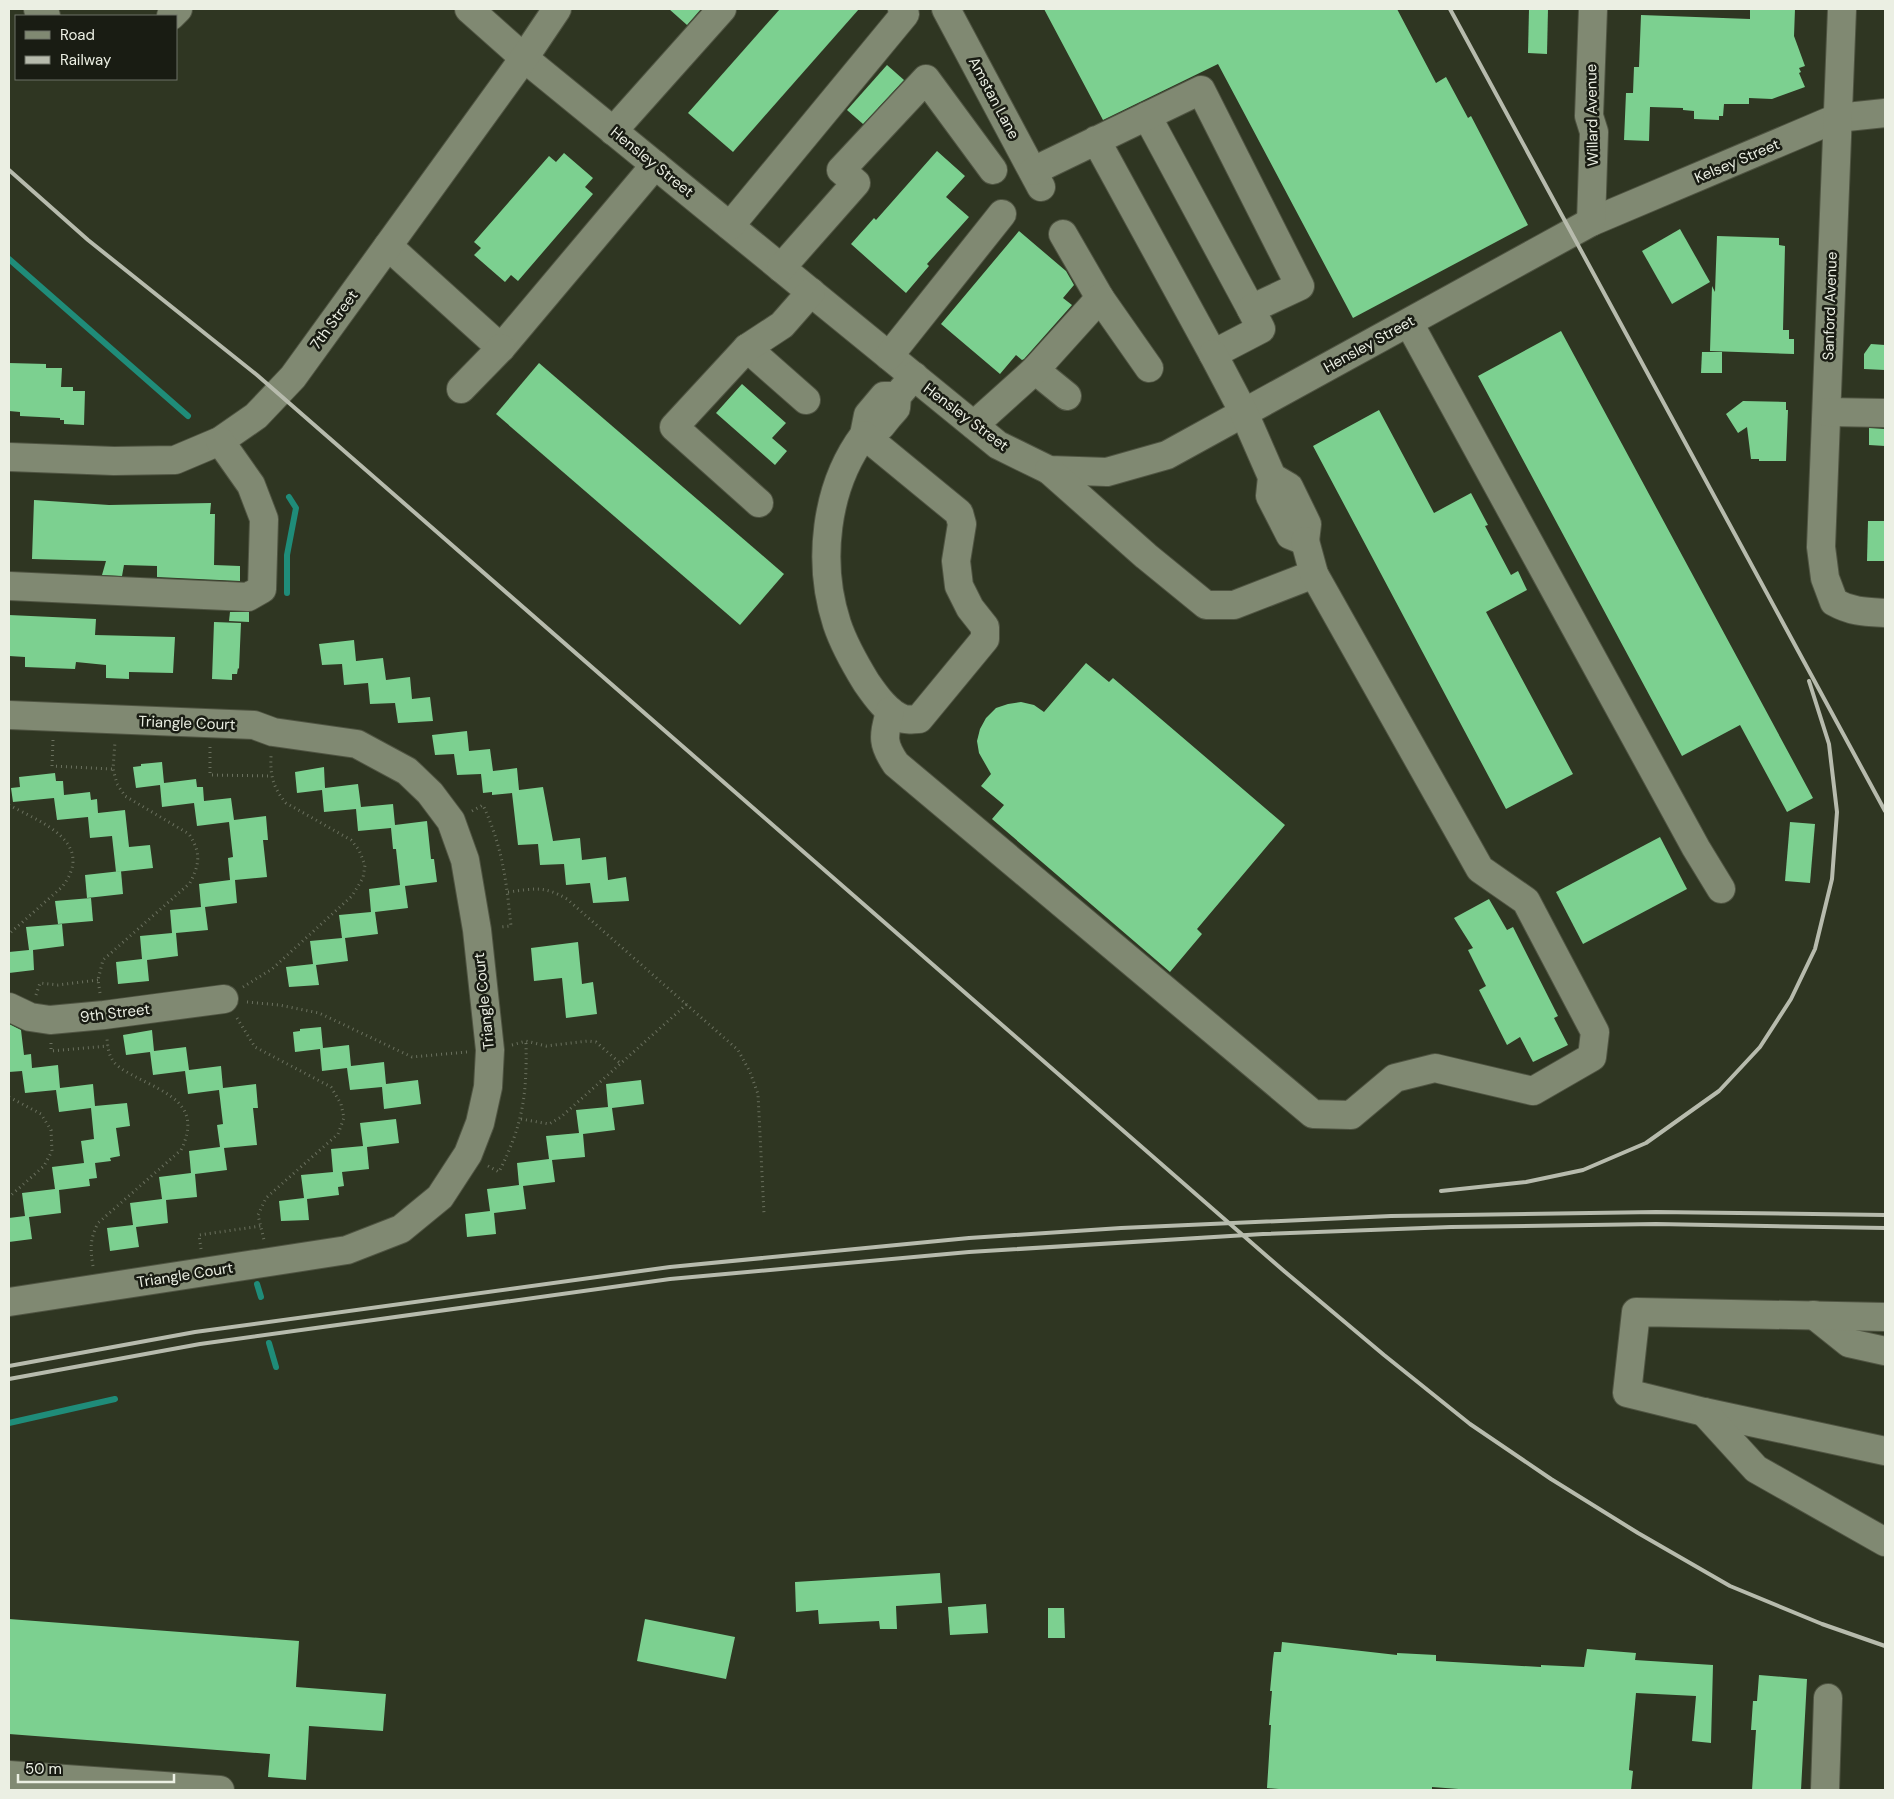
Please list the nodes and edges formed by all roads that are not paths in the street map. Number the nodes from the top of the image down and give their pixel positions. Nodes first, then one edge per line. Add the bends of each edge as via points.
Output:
1 (469, 9) edge
2 (557, 9) edge
3 (722, 9) edge
4 (902, 9) edge
5 (946, 9) edge
6 (1593, 9) edge
7 (1842, 9) edge
8 (524, 58) junction
9 (1885, 113) edge
10 (1147, 116) junction
11 (1837, 118) junction
12 (613, 130) junction
13 (1096, 140) junction
14 (655, 165) junction
15 (993, 170) dead end
16 (1002, 214) dead end
17 (1591, 222) junction
18 (730, 226) junction
19 (1063, 234) dead end
20 (388, 246) junction
21 (781, 268) junction
22 (811, 292) junction
23 (1100, 298) junction
24 (1251, 309) junction
25 (1409, 323) junction
26 (501, 348) junction
27 (747, 348) junction
28 (1213, 354) junction
29 (889, 356) junction
30 (1149, 368) dead end
31 (1036, 370) junction
32 (905, 386) junction
33 (461, 389) dead end
34 (1067, 396) dead end
35 (806, 400) dead end
36 (1827, 412) junction
37 (1244, 413) junction
38 (1885, 413) edge
39 (974, 424) junction
40 (864, 435) junction
41 (220, 441) junction
42 (9, 457) edge
43 (1049, 470) junction
44 (759, 503) dead end
45 (1314, 574) junction
46 (9, 586) edge
47 (1885, 613) edge
48 (890, 711) junction
49 (9, 715) edge
50 (1720, 889) dead end
51 (224, 999) road end
52 (19, 1012) edge
53 (9, 1302) edge
54 (1814, 1316) junction
55 (1885, 1317) edge
56 (1885, 1351) edge
57 (1704, 1412) junction
58 (1885, 1451) edge
59 (1885, 1542) edge
60 (1828, 1698) dead end
61 (9, 1775) edge
62 (220, 1790) edge
63 (1826, 1790) edge

1 - 8 street, Hensley Street
2 - 8 street, 7th Street
3 - 12 street
4 - 18 street via 905,14
5 - 13 street, Amstan Lane via 1037,179
6 - 17 street, Willard Avenue via 1589,116 1594,132
7 - 11 street, Sanford Avenue
8 - 12 street, Hensley Street
8 - 20 street, 7th Street
9 - 11 street, Kelsey Street
10 - 13 street
10 - 24 street
10 - 24 street via 1201,90 1300,286
11 - 17 street, Kelsey Street
11 - 36 street, Sanford Avenue
12 - 14 street, Hensley Street
13 - 28 street
14 - 18 street, Hensley Street
14 - 26 street
15 - 21 street via 926,79 841,170 856,183
16 - 29 street
17 - 25 street, Hensley Street
18 - 21 street, Hensley Street
19 - 23 street
20 - 26 street
20 - 41 street, 7th Street via 292,377 256,416
21 - 22 street, Hensley Street
22 - 27 street via 782,325
22 - 29 street, Hensley Street
23 - 30 street
23 - 31 street
24 - 28 street via 1261,330
25 - 37 street, Hensley Street
25 - 50 street
26 - 33 street
27 - 35 street
27 - 44 street via 674,427
28 - 37 street
29 - 32 street, Hensley Street
31 - 34 street
31 - 39 street
32 - 39 street, Hensley Street
32 - 40 street via 884,396 868,414
36 - 38 street
36 - 47 street, Sanford Avenue via 1822,547 1825,578 1834,602 1847,609
37 - 43 street, Hensley Street via 1166,455 1107,472
37 - 45 street via 1272,478 1270,496 1290,535 1304,541
39 - 43 street, Hensley Street via 998,445
40 - 48 street via 845,467 836,493 826,557 828,590 837,625 852,659
40 - 48 street via 959,513 962,524 956,560 959,586 985,627 985,639 919,719 905,720
41 - 42 street, 7th Street via 175,460
41 - 46 street via 251,485 264,519 262,589 248,597
43 - 45 street via 1206,606 1234,605
45 - 48 street via 1480,869 1526,901 1595,1032 1592,1057 1533,1091 1435,1068 1394,1078 1351,1116 1313,1114 896,764 886,749 885,732
49 - 53 street, Triangle Court via 254,725 273,732 357,744 407,771 430,793 451,821 466,860 490,1050 488,1087 480,1124 468,1154 440,1197 401,1229 347,1250
51 - 52 street, 9th Street via 50,1020
54 - 55 street
54 - 56 street via 1850,1343
54 - 57 street via 1636,1312 1627,1393
57 - 58 street
57 - 59 street via 1756,1469
60 - 63 street
61 - 62 street

